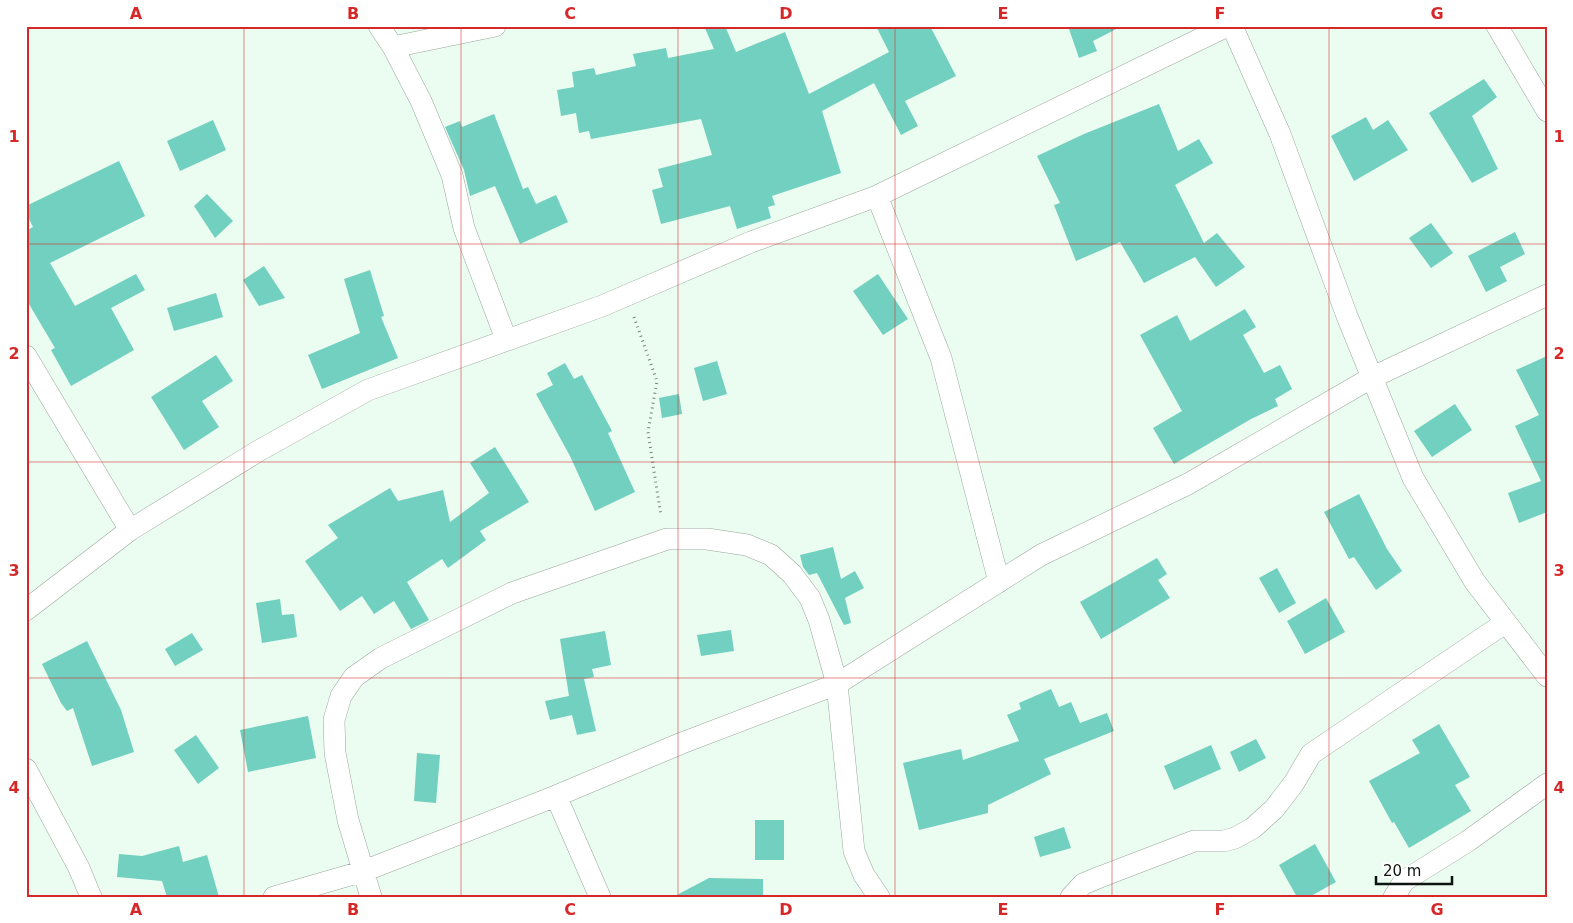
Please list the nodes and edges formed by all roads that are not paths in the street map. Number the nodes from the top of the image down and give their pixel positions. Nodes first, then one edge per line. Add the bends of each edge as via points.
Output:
1 (379, 26) edge
2 (495, 26) edge
3 (1227, 26) edge
4 (1232, 26) edge
5 (1497, 26) edge
6 (393, 48) junction
7 (1547, 111) edge
8 (877, 196) junction
9 (1547, 295) edge
10 (506, 339) junction
11 (26, 356) edge
12 (1371, 378) junction
13 (130, 530) junction
14 (999, 582) junction
15 (26, 610) edge
16 (1505, 623) junction
17 (1547, 676) edge
18 (836, 684) junction
19 (26, 769) edge
20 (1547, 784) edge
21 (556, 796) junction
22 (364, 871) junction
23 (91, 897) edge
24 (274, 897) edge
25 (371, 897) edge
26 (600, 897) edge
27 (879, 897) edge
28 (1071, 897) edge
29 (1394, 897) edge

1 - 6 street
2 - 6 street
3 - 8 street
4 - 12 street via 1280,134
5 - 7 street
6 - 10 street via 421,102 452,175 464,228
8 - 10 street via 751,242 630,294
8 - 14 street via 941,358
9 - 12 street
10 - 13 street via 368,390 260,450
11 - 13 street
12 - 14 street via 1188,484 1041,555
12 - 16 street via 1413,478 1474,582
13 - 15 street
14 - 18 street
16 - 17 street
16 - 28 street via 1310,754 1289,790 1253,828 1224,841 1194,841 1118,869 1083,884
18 - 21 street
18 - 22 street via 810,598 792,574 771,555 747,545 706,539 667,539 512,593 381,658 354,677 341,696 334,720 334,753 348,820
18 - 27 street via 854,852 864,876
19 - 23 street
20 - 29 street via 1468,841 1404,881
21 - 22 street
21 - 26 street
22 - 24 street
22 - 25 street

